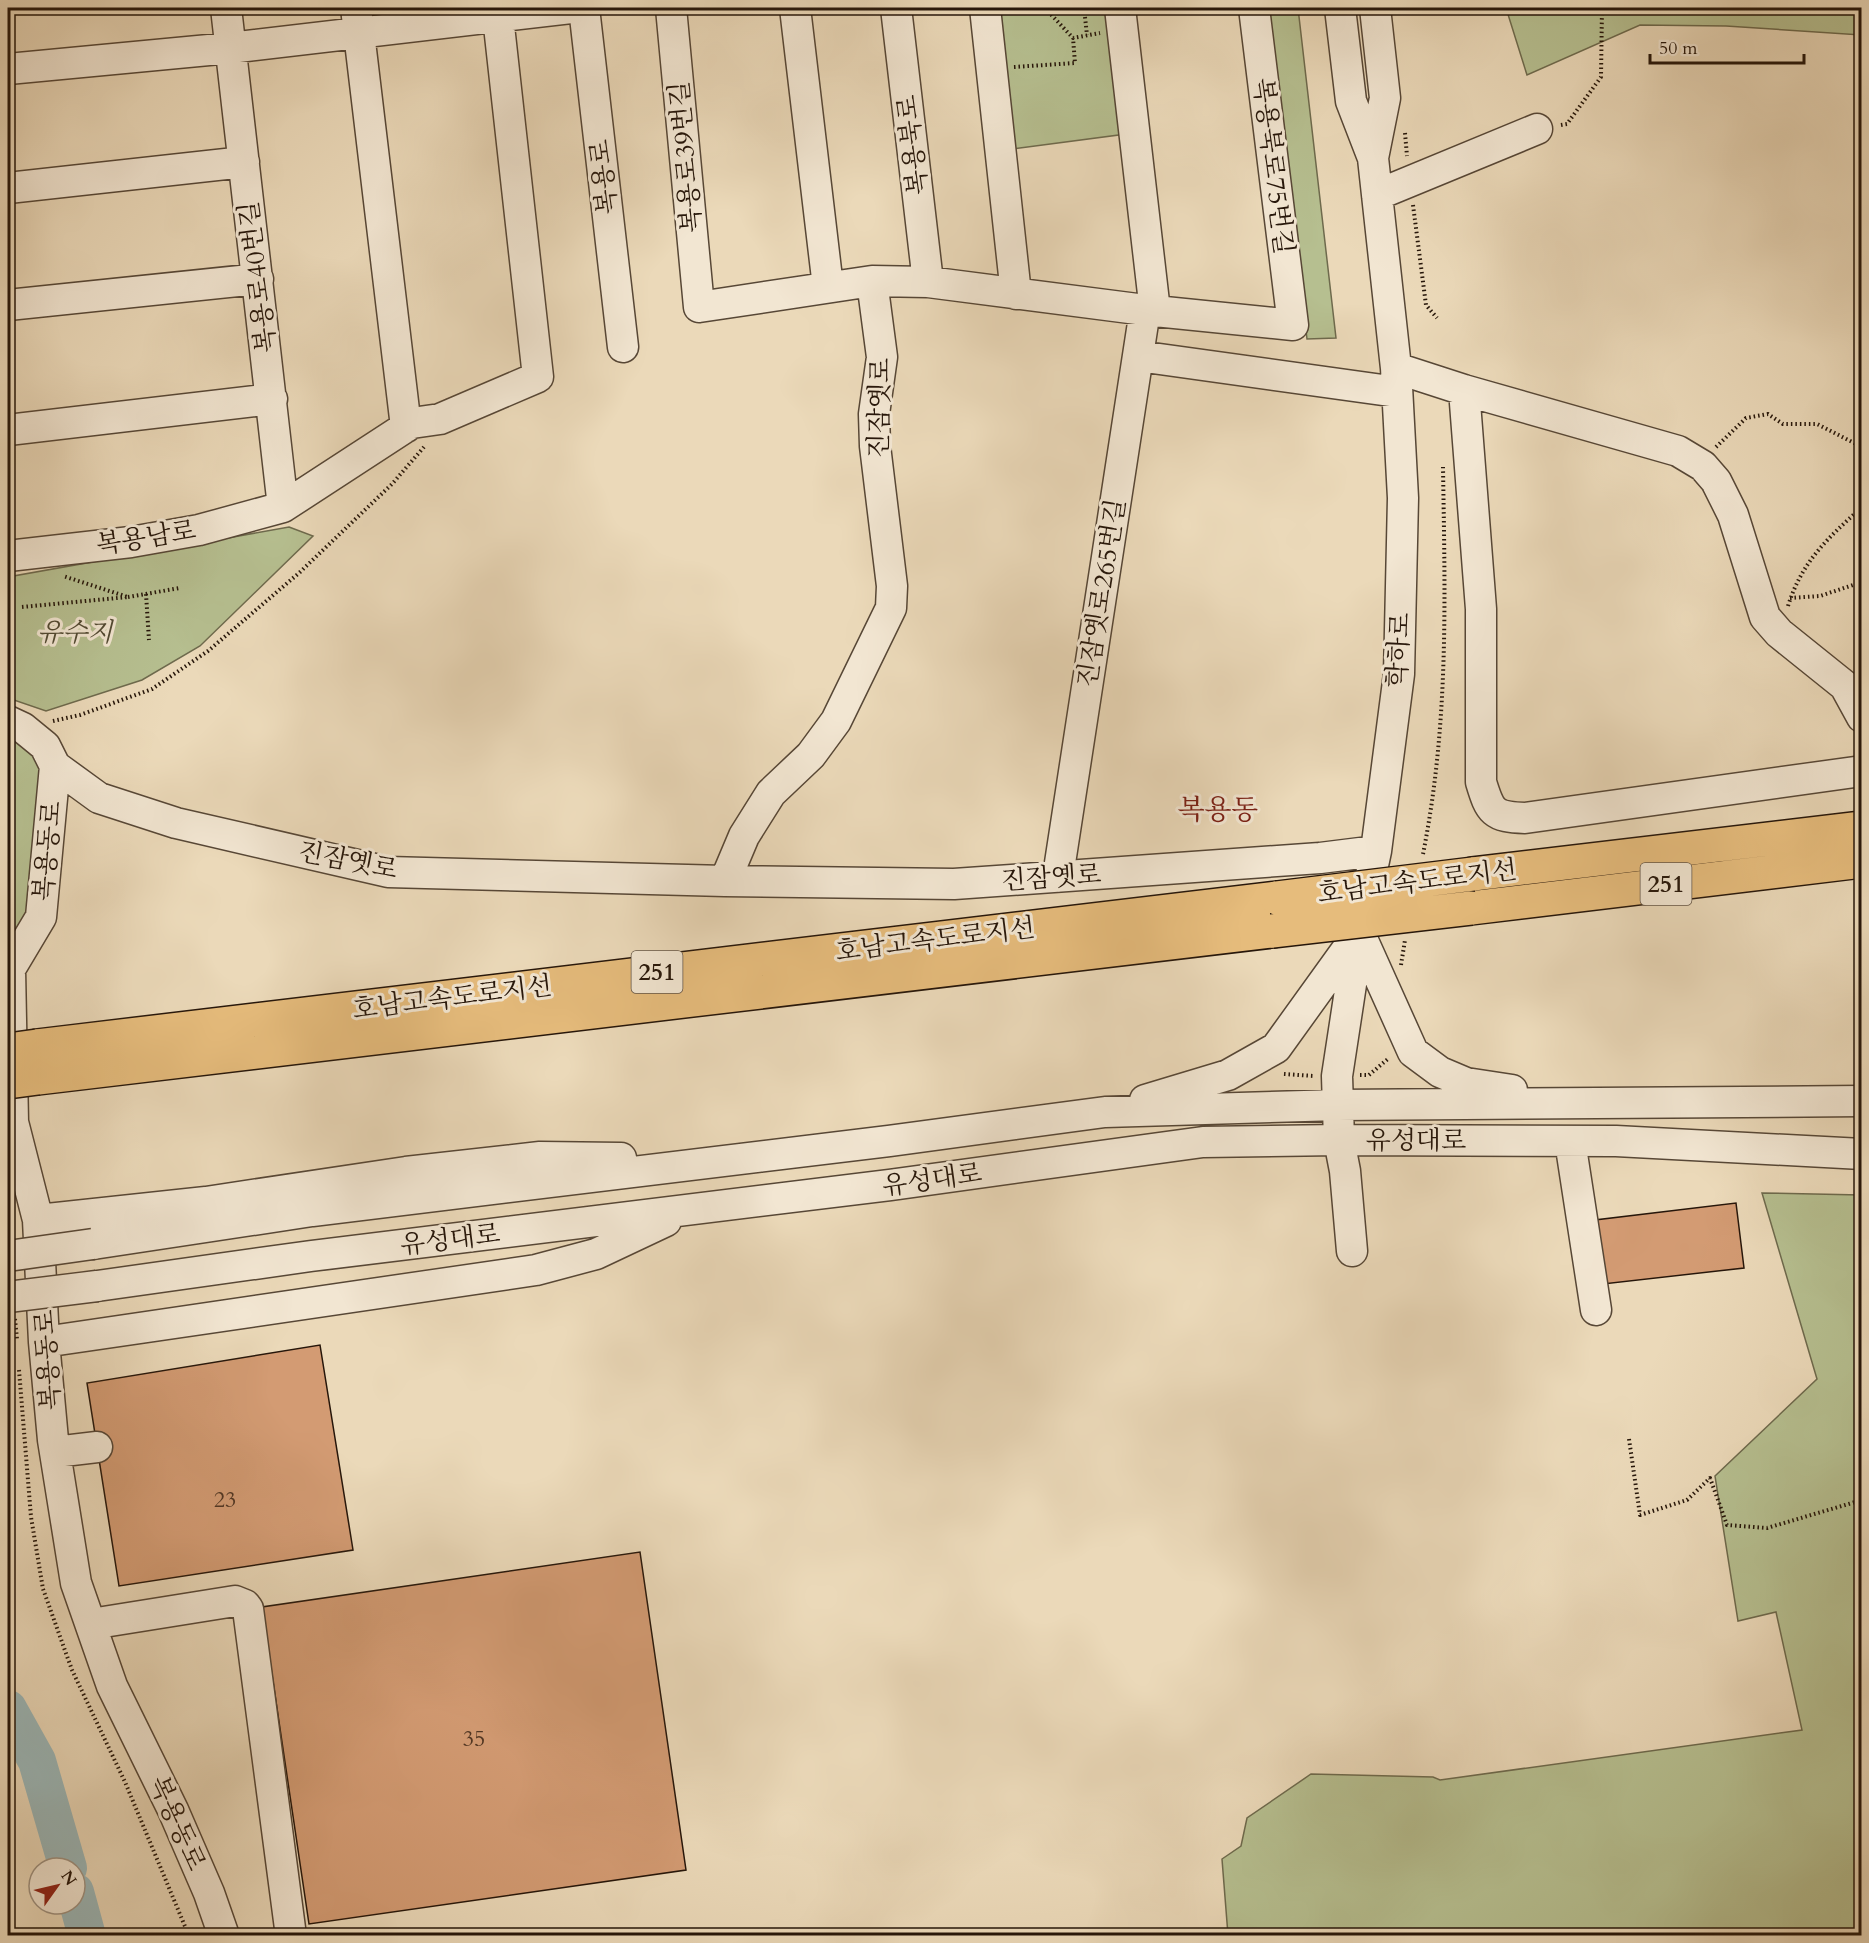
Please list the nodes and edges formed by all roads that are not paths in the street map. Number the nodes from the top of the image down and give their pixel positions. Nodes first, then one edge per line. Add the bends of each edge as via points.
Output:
1 (226, 8) edge
2 (571, 8) edge
3 (584, 8) edge
4 (671, 8) edge
5 (795, 8) edge
6 (896, 8) edge
7 (985, 8) edge
8 (1254, 8) edge
9 (1340, 8) edge
10 (1374, 8) edge
11 (497, 12) edge
12 (357, 20) edge
13 (1112, 20) edge
14 (230, 48) junction
15 (8, 69) edge
16 (1537, 129) road end
17 (1373, 158) junction
18 (244, 162) junction
19 (8, 188) edge
20 (1377, 195) junction
21 (258, 279) junction
22 (872, 281) junction
23 (928, 282) junction
24 (828, 287) junction
25 (1016, 294) junction
26 (8, 305) edge
27 (1150, 310) junction
28 (623, 347) dead end
29 (1138, 356) junction
30 (1397, 380) junction
31 (1464, 390) junction
32 (272, 399) junction
33 (406, 427) junction
34 (8, 430) edge
35 (283, 507) junction
36 (8, 556) edge
37 (1862, 717) edge
38 (15, 724) edge
39 (55, 766) junction
40 (1862, 771) edge
41 (1862, 828) edge
42 (1376, 851) junction
43 (1862, 861) edge
44 (1058, 876) junction
45 (725, 881) junction
46 (1359, 932) junction
47 (23, 1064) edge
48 (1862, 1101) edge
49 (1595, 1102) junction
50 (1339, 1105) junction
51 (1105, 1112) junction
52 (1339, 1140) junction
53 (1570, 1141) junction
54 (1862, 1154) edge
55 (729, 1161) junction
56 (691, 1210) junction
57 (38, 1220) junction
58 (1352, 1251) dead end
59 (8, 1256) edge
60 (8, 1298) edge
61 (1596, 1310) dead end
62 (44, 1342) junction
63 (97, 1447) dead end
64 (55, 1452) junction
65 (91, 1623) junction
66 (295, 1917) edge
67 (224, 1935) edge

1 - 14 street, 복용로40번길
2 - 11 street
3 - 28 street, 복용로
4 - 24 street, 복용로39번길 via 699,307
5 - 24 street
6 - 23 street, 복용북로
7 - 25 street
8 - 27 street, 복용북로75번길 via 1293,326
9 - 17 street, 학하로 via 1351,101
10 - 17 street, 학하로 via 1385,98
11 - 12 street
11 - 33 street, 복용남로 via 538,377 440,419
12 - 14 street
12 - 33 street
13 - 27 street
14 - 15 street
14 - 18 street, 복용로40번길
16 - 20 street
17 - 20 street, 학하로
18 - 19 street
18 - 21 street, 복용로40번길
20 - 30 street, 학하로
21 - 26 street
21 - 32 street, 복용로40번길
22 - 23 street
22 - 24 street
22 - 45 street, 진잠옛로 via 882,357 874,414 875,446 892,586 891,608 836,722 811,755 771,793 744,836
23 - 25 street
25 - 27 street
27 - 29 street, 진잠옛로265번길
29 - 30 street
29 - 44 street, 진잠옛로265번길
30 - 31 street
30 - 42 street, 학하로 via 1403,498 1399,674
31 - 37 street via 1678,451 1703,466 1716,481 1733,515 1765,617 1845,686
31 - 40 street via 1481,609 1480,782 1495,812 1525,818
32 - 34 street
32 - 35 street, 복용로40번길
33 - 35 street, 복용남로
35 - 36 street, 복용남로 via 199,530
38 - 39 street, 진잠옛로 via 45,746
39 - 45 street, 진잠옛로 via 99,798 126,808 388,872
39 - 57 street, 복용동로 via 41,917 10,969 12,1122
41 - 47 highway, 호남고속도로지선 / 251, bridge via 1277,898
42 - 44 street, 진잠옛로
42 - 46 street, 학하로
43 - 47 highway, 호남고속도로지선 / 251, bridge via 1272,931
44 - 45 street, 진잠옛로 via 954,884
46 - 49 street via 1413,1052 1440,1072 1466,1083
46 - 50 street, 학하로 via 1337,1076
46 - 51 street via 1276,1048 1227,1075
48 - 49 street, 유성대로
49 - 50 street, 유성대로
50 - 51 street, 유성대로
50 - 52 street, 학하로
51 - 55 street, 유성대로
52 - 53 street, 유성대로
52 - 56 street, 유성대로 via 1203,1142
52 - 58 street, 학하로
53 - 54 street, 유성대로
53 - 61 street
55 - 57 street via 540,1157 405,1172 206,1202
55 - 59 street, 유성대로, bridge via 312,1211
56 - 60 street, 유성대로, bridge
56 - 62 street via 596,1254 536,1270
57 - 62 street, 복용동로
62 - 64 street, 복용동로
63 - 64 street
64 - 65 street, 복용동로 via 76,1582
65 - 66 street via 235,1601 248,1609
65 - 67 street, 복용동로 via 112,1686 173,1810

